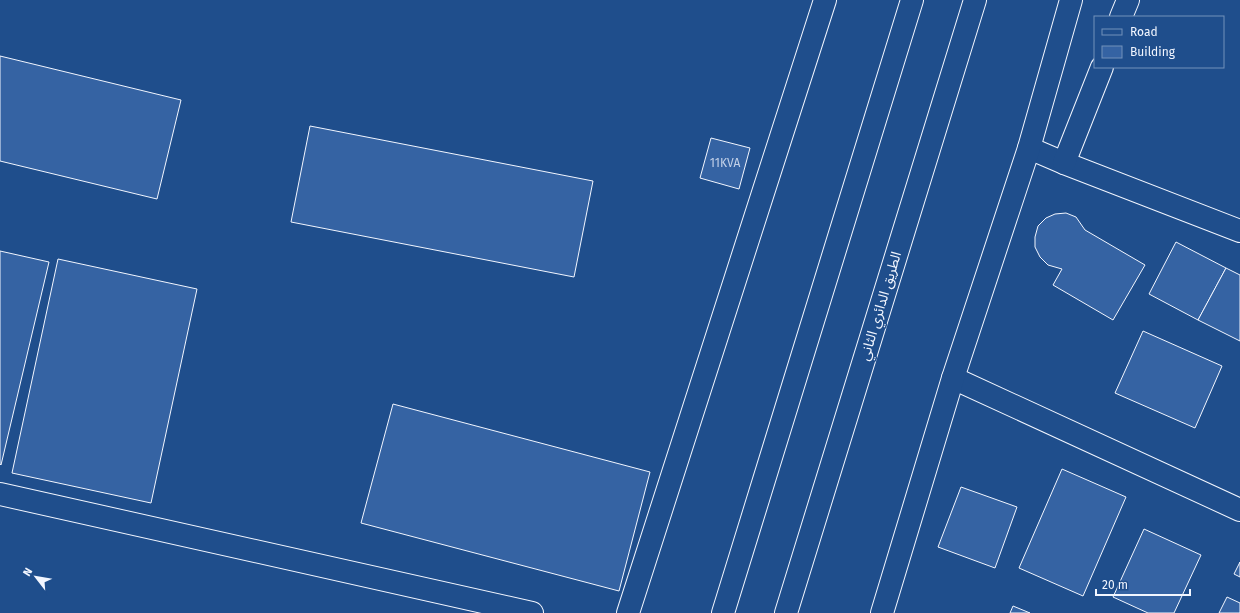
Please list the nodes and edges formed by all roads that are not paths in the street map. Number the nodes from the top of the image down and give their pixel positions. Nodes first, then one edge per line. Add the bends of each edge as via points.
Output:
1 (825, 0) edge
2 (912, 0) edge
3 (975, 0) edge
4 (1072, 0) edge
5 (1128, 0) edge
6 (1121, 16) edge
7 (1102, 68) edge
8 (1029, 148) junction
9 (1064, 163) junction
10 (1240, 231) edge
11 (953, 378) junction
12 (0, 494) edge
13 (1239, 507) edge
14 (532, 613) edge
15 (628, 613) edge
16 (723, 613) edge
17 (786, 613) edge
18 (882, 613) edge

1 - 15 main road
2 - 16 main road
3 - 17 main road, الطريق الدائري الثاني
4 - 8 main road
5 - 6 main road
7 - 9 main road
8 - 9 main road
8 - 11 main road
9 - 10 main road
11 - 13 main road
11 - 18 main road
12 - 14 main road

